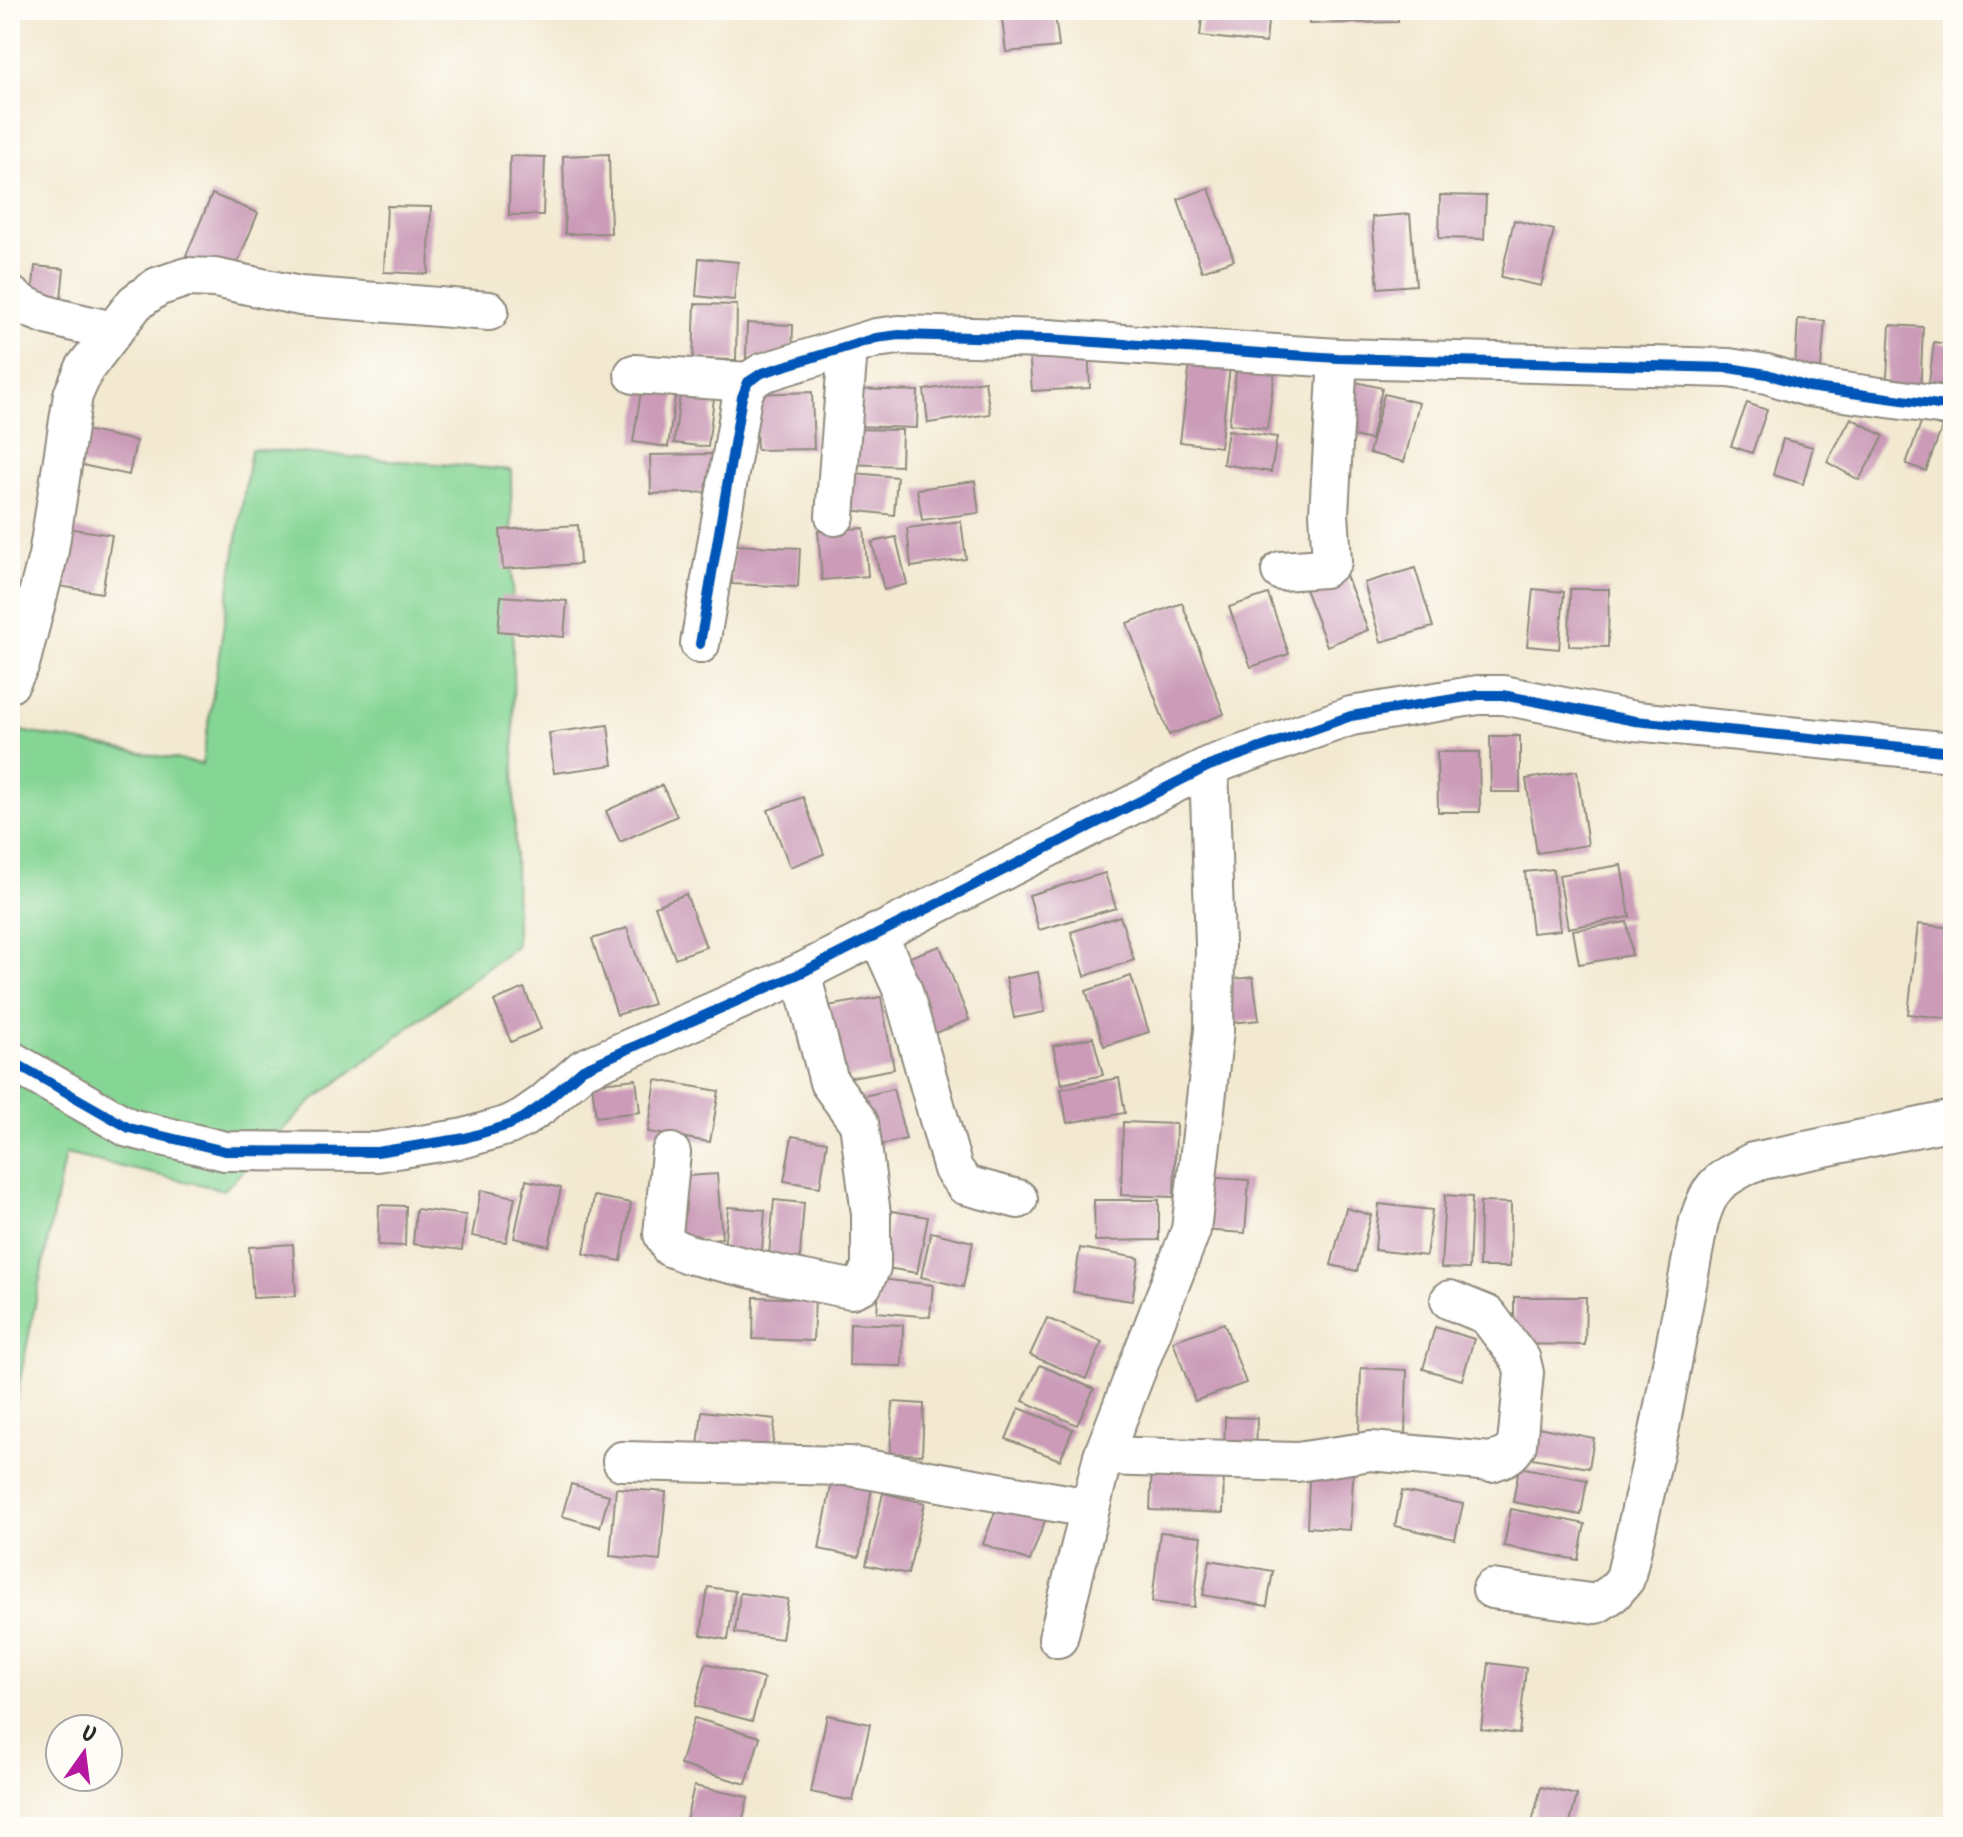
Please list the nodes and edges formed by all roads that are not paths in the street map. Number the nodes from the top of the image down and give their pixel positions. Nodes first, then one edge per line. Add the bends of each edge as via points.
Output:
1 (10, 295) edge
2 (489, 311) dead end
3 (112, 331) junction
4 (848, 347) junction
5 (1338, 358) junction
6 (634, 374) dead end
7 (748, 382) junction
8 (1953, 407) edge
9 (835, 516) dead end
10 (1281, 571) dead end
11 (24, 586) edge
12 (700, 644) dead end
13 (10, 683) edge
14 (1953, 752) edge
15 (1209, 766) junction
16 (877, 933) junction
17 (801, 973) junction
18 (10, 1060) edge
19 (1953, 1120) edge
20 (671, 1153) dead end
21 (1018, 1199) dead end
22 (1450, 1300) dead end
23 (1103, 1456) junction
24 (622, 1461) dead end
25 (1089, 1508) junction
26 (1492, 1589) dead end
27 (1058, 1638) dead end

1 - 3 street via 39,312
2 - 3 street via 300,296 187,277 157,287
3 - 11 street via 73,395 48,556
4 - 5 street via 899,335
4 - 7 street
4 - 9 street
5 - 8 street via 1729,368 1808,387
5 - 10 street via 1329,513 1332,561 1324,568
6 - 7 street
7 - 12 street
11 - 13 street via 20,664
14 - 15 street via 1635,721 1529,699 1478,695 1351,716
15 - 16 street
15 - 23 street via 1214,1030 1191,1230
16 - 17 street
16 - 21 street via 903,991 953,1169 965,1185
17 - 18 street via 583,1069 509,1125 377,1152 225,1151 129,1128
17 - 20 street via 829,1082 859,1123 871,1214 871,1267 863,1284 851,1289 670,1247 663,1234
19 - 26 street via 1753,1162 1707,1196 1625,1579 1596,1604
22 - 23 street via 1487,1315 1521,1360 1517,1444 1506,1458 1491,1462 1371,1451 1297,1462
23 - 25 street
24 - 25 street via 849,1466
25 - 27 street

